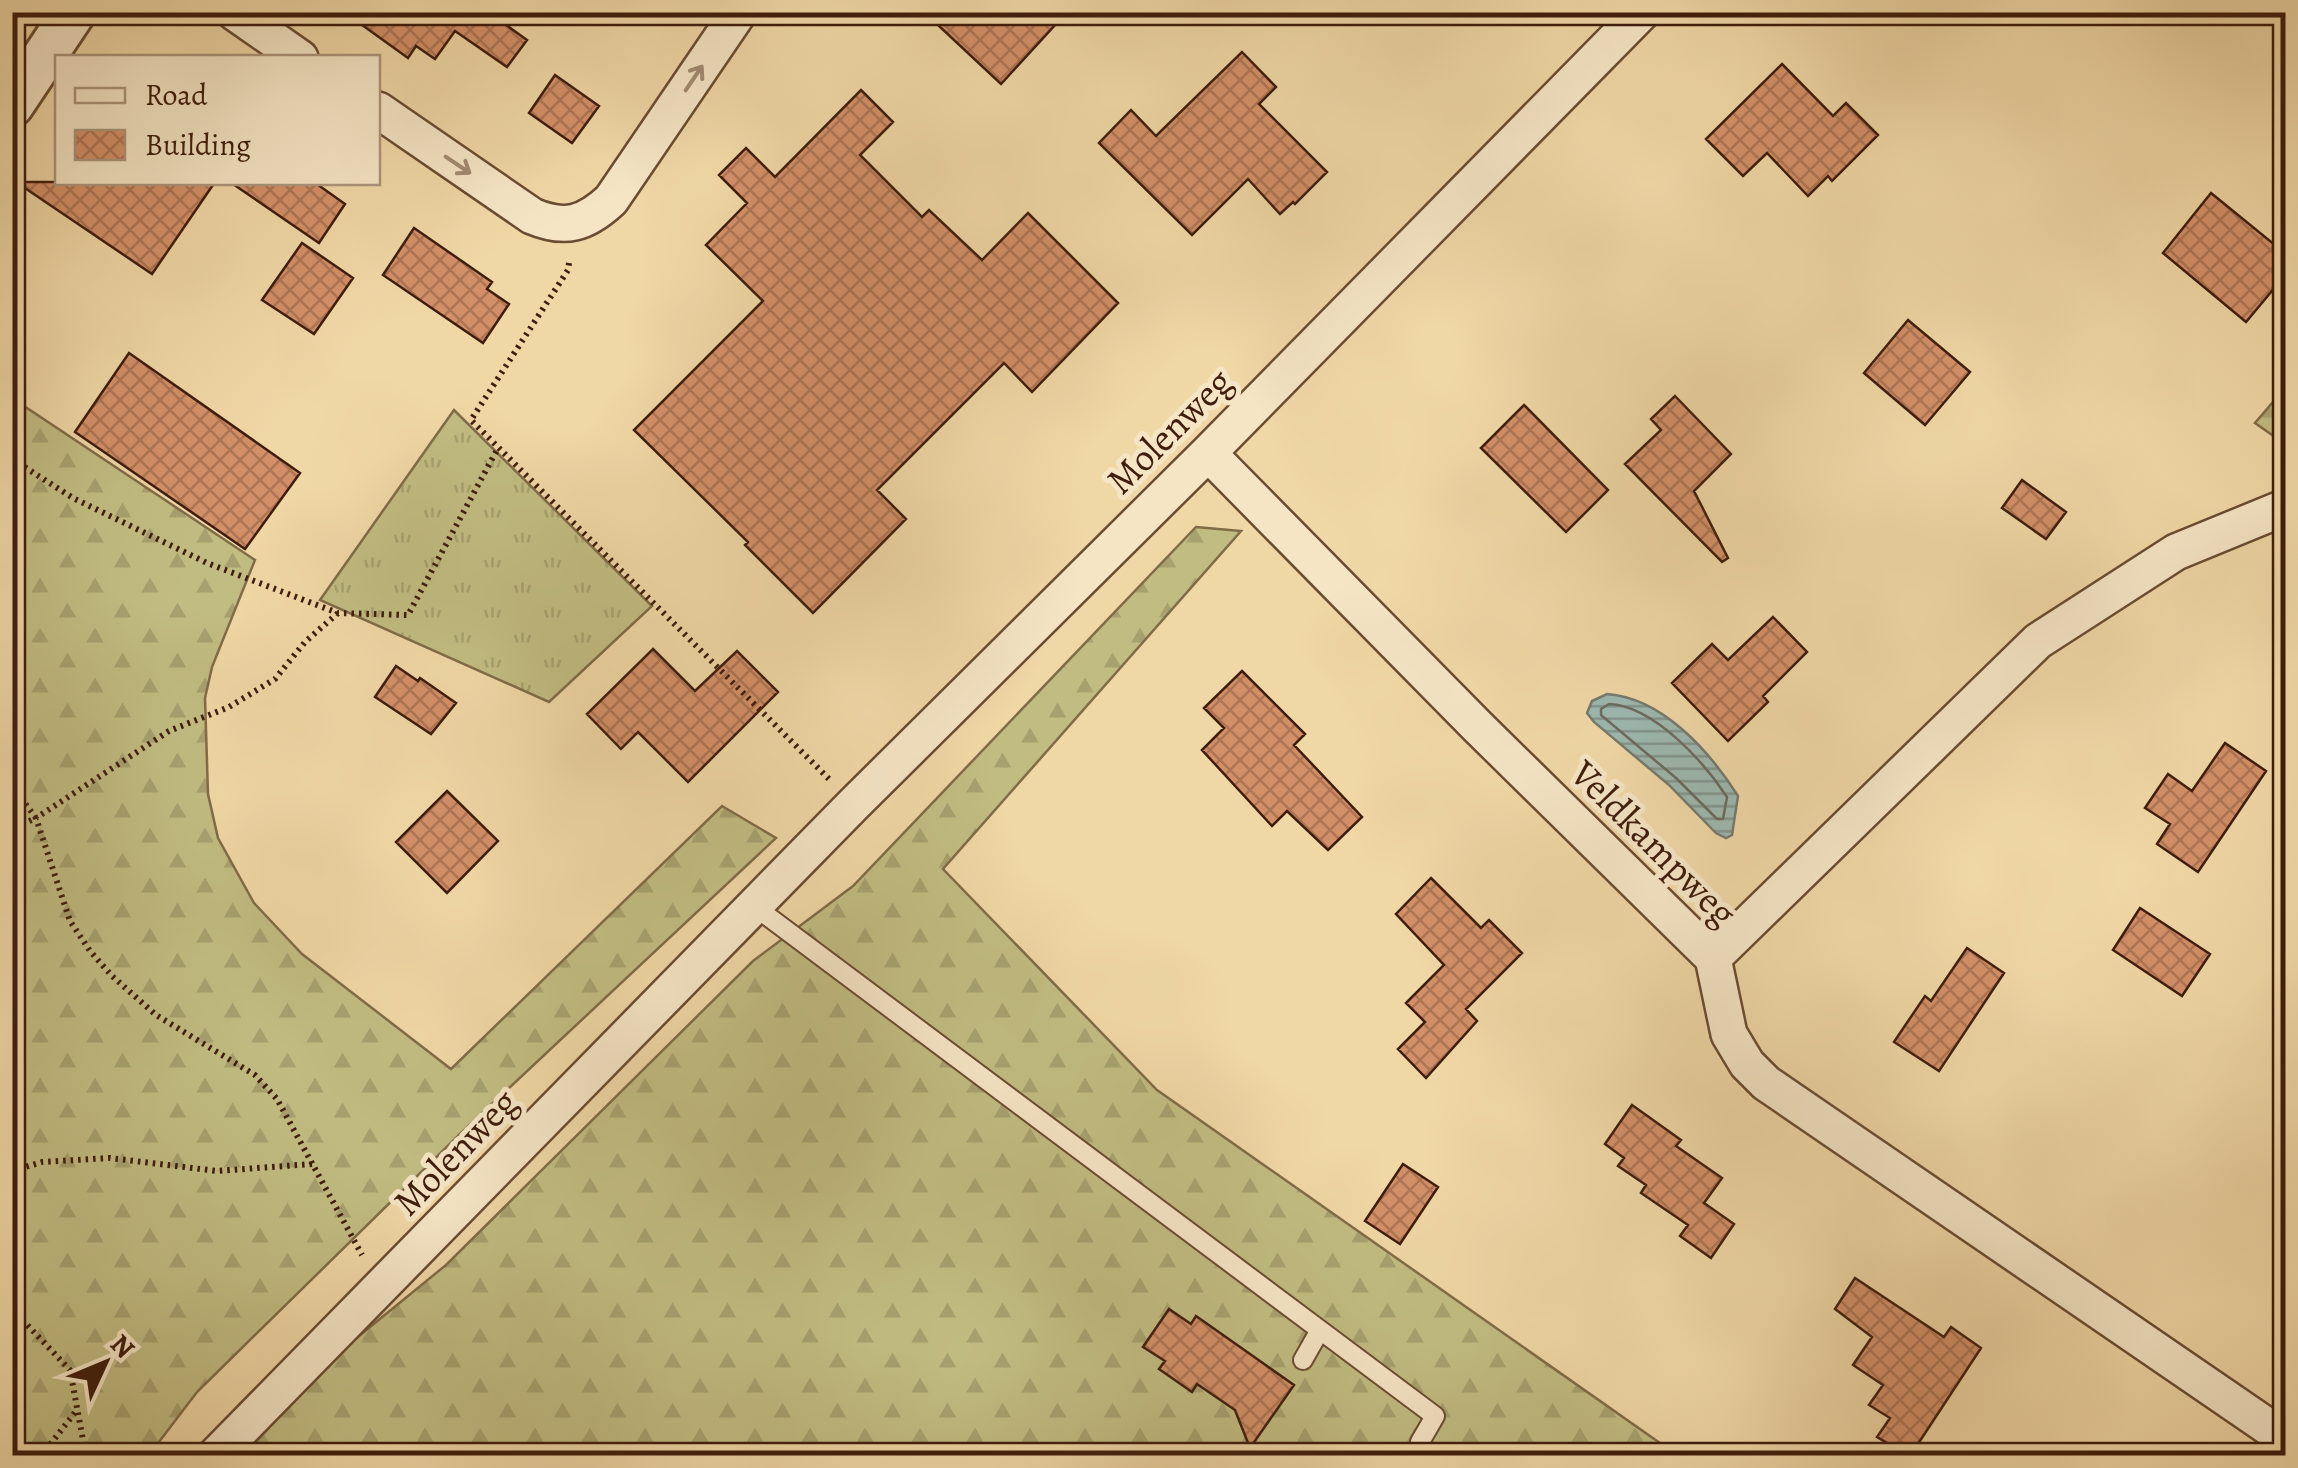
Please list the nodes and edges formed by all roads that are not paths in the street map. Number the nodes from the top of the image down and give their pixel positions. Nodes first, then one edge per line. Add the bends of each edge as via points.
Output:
1 (74, 12) edge
2 (234, 12) edge
3 (739, 12) edge
4 (1642, 12) edge
5 (296, 55) edge
6 (12, 106) edge
7 (380, 111) edge
8 (1208, 453) junction
9 (2286, 507) edge
10 (754, 906) junction
11 (1713, 958) junction
12 (1320, 1330) junction
13 (1303, 1360) dead end
14 (2286, 1440) edge
15 (1420, 1442) dead end
16 (215, 1456) edge

1 - 6 street
2 - 5 street
7 -> 3 street via 532,216 574,224 611,200
4 - 8 street, Molenweg
8 - 10 street, Molenweg
8 - 11 street, Veldkampweg
9 - 11 street via 2176,552 2038,642
10 - 12 lane
10 - 16 street, Molenweg
11 - 14 street, Veldkampweg via 1729,1034 1766,1083
12 - 13 lane
12 - 15 lane via 1435,1416

